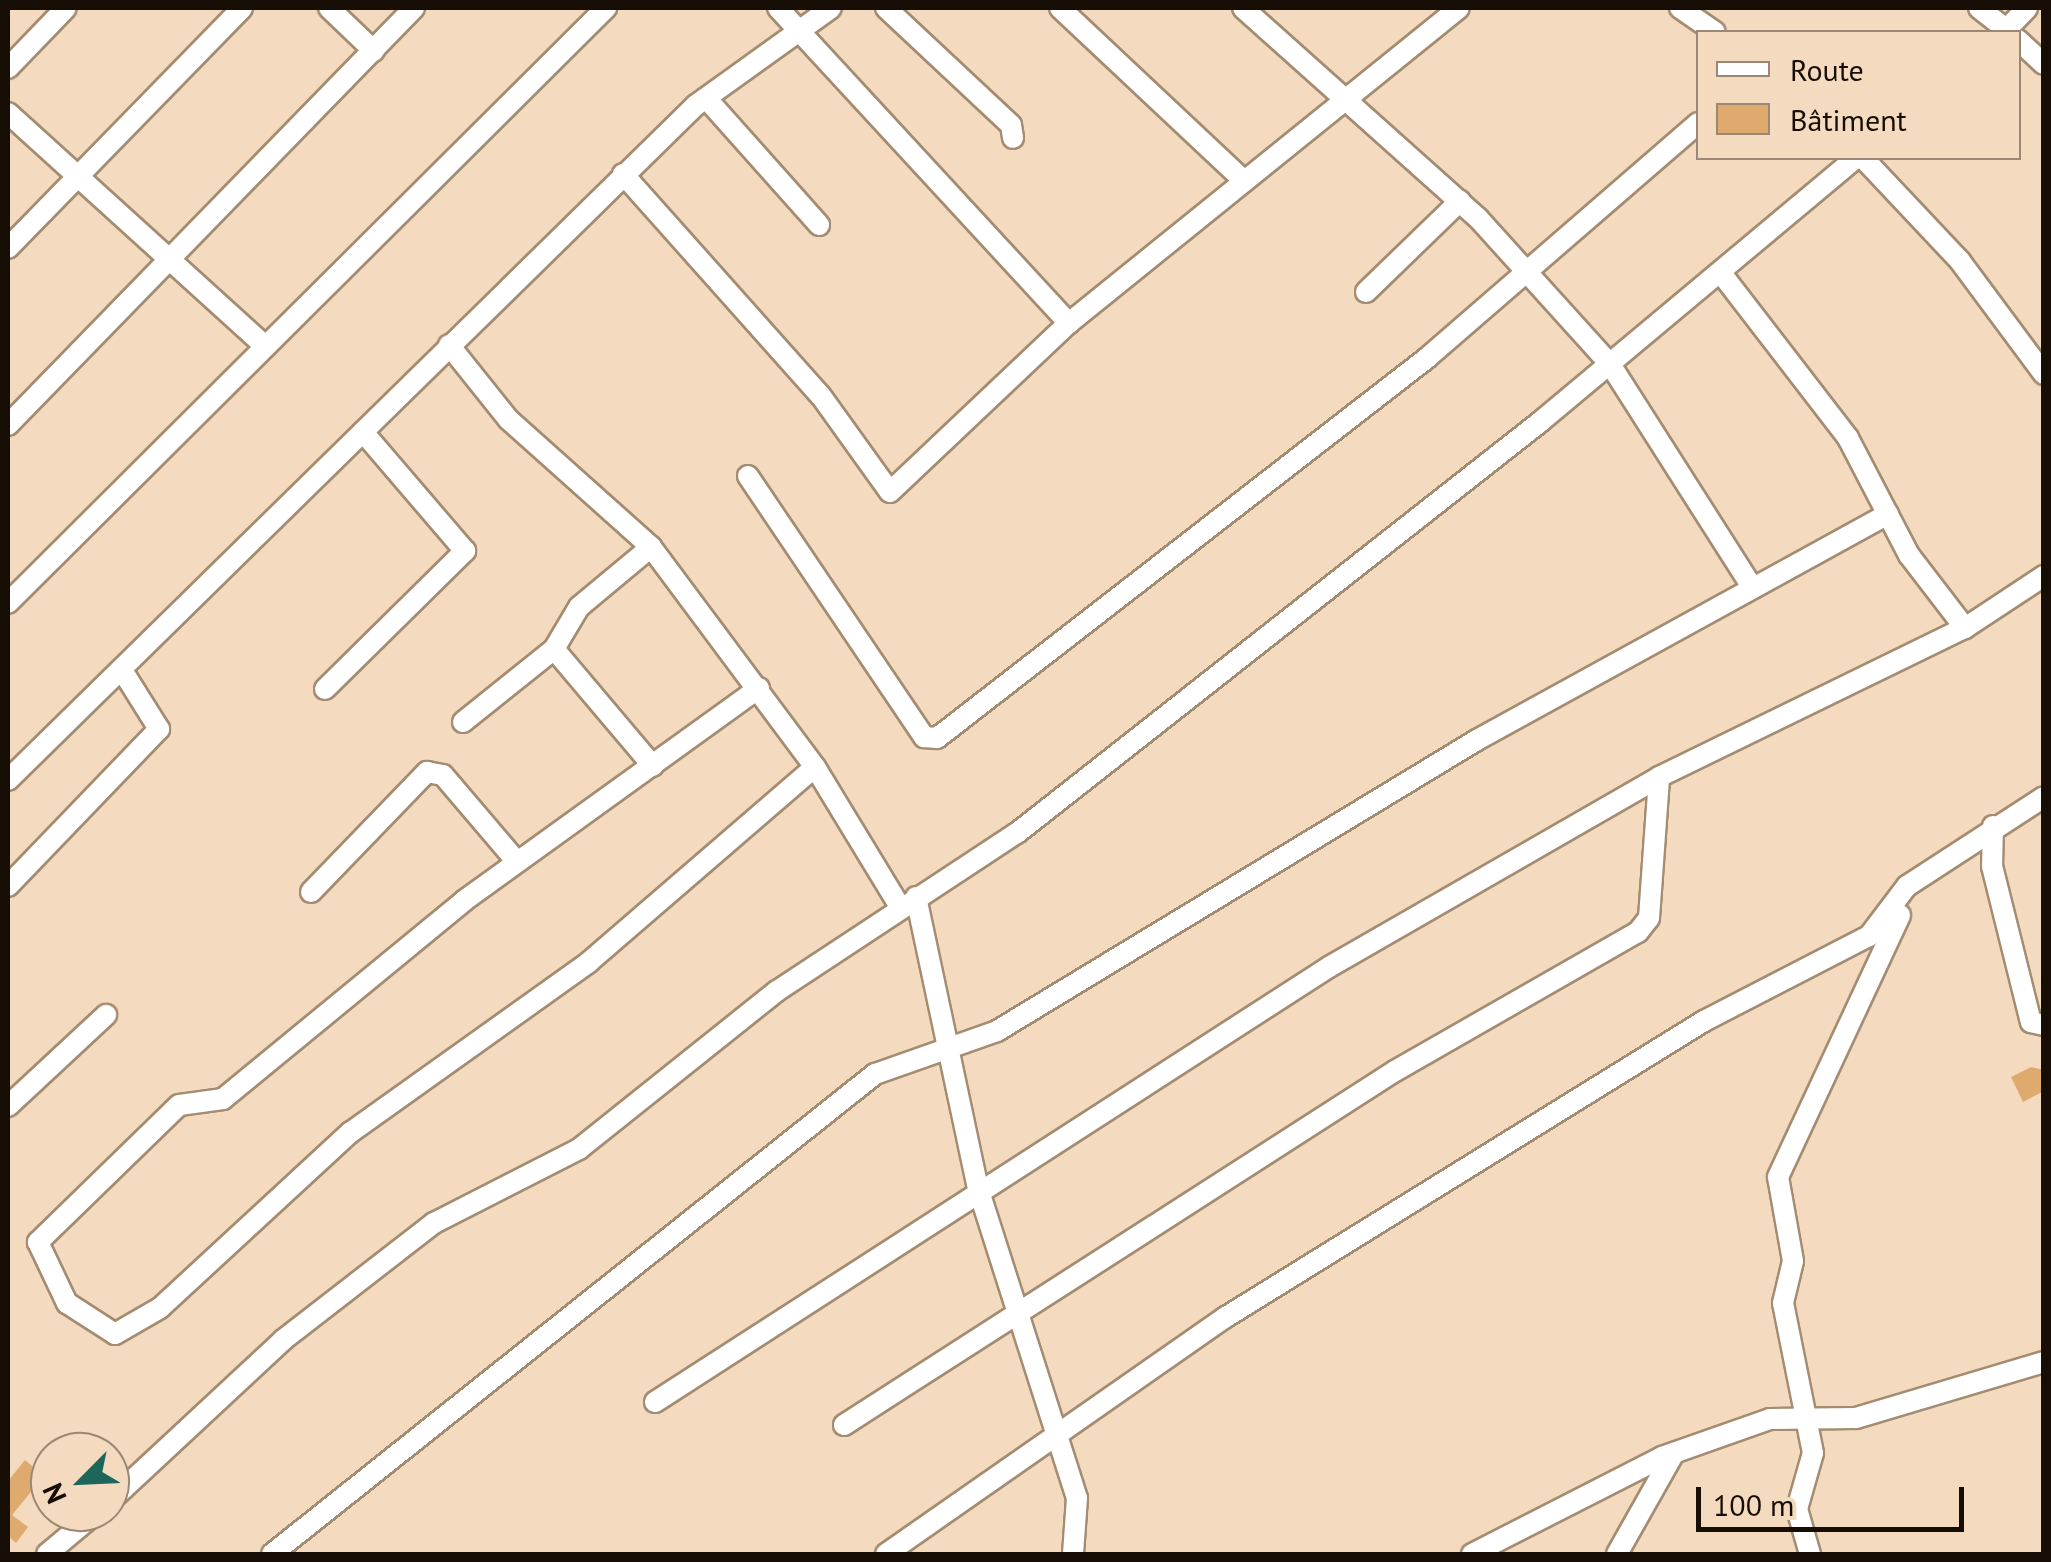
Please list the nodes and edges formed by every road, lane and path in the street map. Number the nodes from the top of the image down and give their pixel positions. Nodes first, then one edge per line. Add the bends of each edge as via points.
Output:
1 (66, 8) edge
2 (242, 8) edge
3 (330, 8) edge
4 (414, 8) edge
5 (606, 8) edge
6 (778, 8) edge
7 (831, 8) edge
8 (886, 8) edge
9 (1060, 8) edge
10 (1243, 8) edge
11 (1459, 8) edge
12 (1680, 8) edge
13 (1979, 8) edge
14 (2028, 8) edge
15 (1266, 15) edge
16 (1712, 30) edge
17 (2005, 30) edge
18 (2013, 30) edge
19 (796, 33) junction
20 (2021, 44) edge
21 (374, 51) junction
22 (2044, 64) edge
23 (8, 68) edge
24 (706, 98) junction
25 (1344, 98) junction
26 (8, 113) edge
27 (1696, 125) edge
28 (1013, 138) dead end
29 (1858, 160) edge
30 (1862, 160) edge
31 (624, 174) junction
32 (75, 180) junction
33 (1244, 181) junction
34 (1460, 201) junction
35 (819, 225) dead end
36 (8, 248) edge
37 (167, 266) junction
38 (1721, 273) junction
39 (1525, 274) junction
40 (1366, 292) dead end
41 (1069, 323) junction
42 (450, 344) junction
43 (264, 345) junction
44 (2036, 350) edge
45 (1610, 364) junction
46 (2044, 374) edge
47 (8, 425) edge
48 (363, 432) junction
49 (748, 476) dead end
50 (1888, 514) junction
51 (651, 547) junction
52 (2044, 576) edge
53 (1752, 587) junction
54 (8, 603) edge
55 (1965, 628) junction
56 (554, 649) junction
57 (122, 670) junction
58 (758, 688) junction
59 (324, 689) dead end
60 (463, 722) dead end
61 (653, 766) junction
62 (814, 767) junction
63 (1659, 777) junction
64 (8, 780) edge
65 (2044, 797) edge
66 (1993, 826) junction
67 (517, 862) junction
68 (1918, 878) junction
69 (8, 886) edge
70 (312, 892) dead end
71 (908, 902) junction
72 (106, 1014) dead end
73 (2044, 1025) edge
74 (950, 1051) junction
75 (8, 1106) edge
76 (978, 1188) junction
77 (1014, 1314) junction
78 (2044, 1362) edge
79 (654, 1402) dead end
80 (1810, 1416) junction
81 (844, 1425) dead end
82 (1056, 1436) junction
83 (1674, 1453) junction
84 (130, 1482) edge
85 (73, 1532) edge
86 (47, 1554) edge
87 (272, 1554) edge
88 (886, 1554) edge
89 (1073, 1554) edge
90 (1472, 1554) edge
91 (1617, 1554) edge
92 (1810, 1554) edge

1 - 23 street
2 - 32 street
3 - 21 street
4 - 21 street
5 - 43 street
6 - 19 street
7 - 19 street
8 - 28 street via 1011,125
9 - 33 street
10 - 15 street
11 - 25 street
12 - 16 street
13 - 17 street
14 - 18 street
15 - 25 street
19 - 24 street
19 - 41 street
20 - 22 street
21 - 37 street
24 - 31 street
24 - 35 street
25 - 33 street
25 - 34 street
26 - 32 street
27 - 39 street
29 - 38 street
30 - 44 street
31 - 41 street via 821,396 890,492
31 - 42 street
32 - 36 street
32 - 37 street
33 - 41 street
34 - 39 street
34 - 40 street
37 - 43 street
37 - 47 street
38 - 45 street
38 - 50 street via 1848,438
39 - 45 street
39 - 49 street via 937,738 924,737
42 - 48 street
42 - 51 street via 508,419
43 - 54 street
44 - 46 street
45 - 53 street
45 - 71 street via 1017,833
48 - 57 street
48 - 59 street via 464,552
50 - 53 street
50 - 55 street
51 - 56 street via 579,606
51 - 58 street
52 - 55 street
53 - 74 street via 1477,740 1062,994
55 - 63 street
56 - 60 street
56 - 61 street
57 - 64 street
57 - 69 street via 159,729
58 - 61 street
58 - 62 street
61 - 67 street
62 - 67 street via 589,962 351,1132 160,1308 115,1334 67,1303 38,1242 180,1105 223,1099
62 - 71 street
63 - 76 street via 1329,967
63 - 77 street via 1649,918 1638,932 1395,1071
65 - 66 street
66 - 68 street
66 - 73 street via 1992,866 2030,1022
67 - 70 street via 443,775 427,772
68 - 80 street via 1778,1177 1793,1261 1783,1303
68 - 82 street via 1868,936 1704,1021 1226,1318
71 - 74 street
71 - 84 street via 578,1149 434,1223 283,1340
72 - 75 street
74 - 76 street
74 - 87 street via 874,1074
76 - 77 street
76 - 79 street
77 - 81 street
77 - 82 street
78 - 80 street via 1856,1418
80 - 83 street via 1770,1419
80 - 92 street via 1812,1470 1797,1509
82 - 88 street
82 - 89 street via 1078,1498
83 - 90 street
83 - 91 street
85 - 86 street

